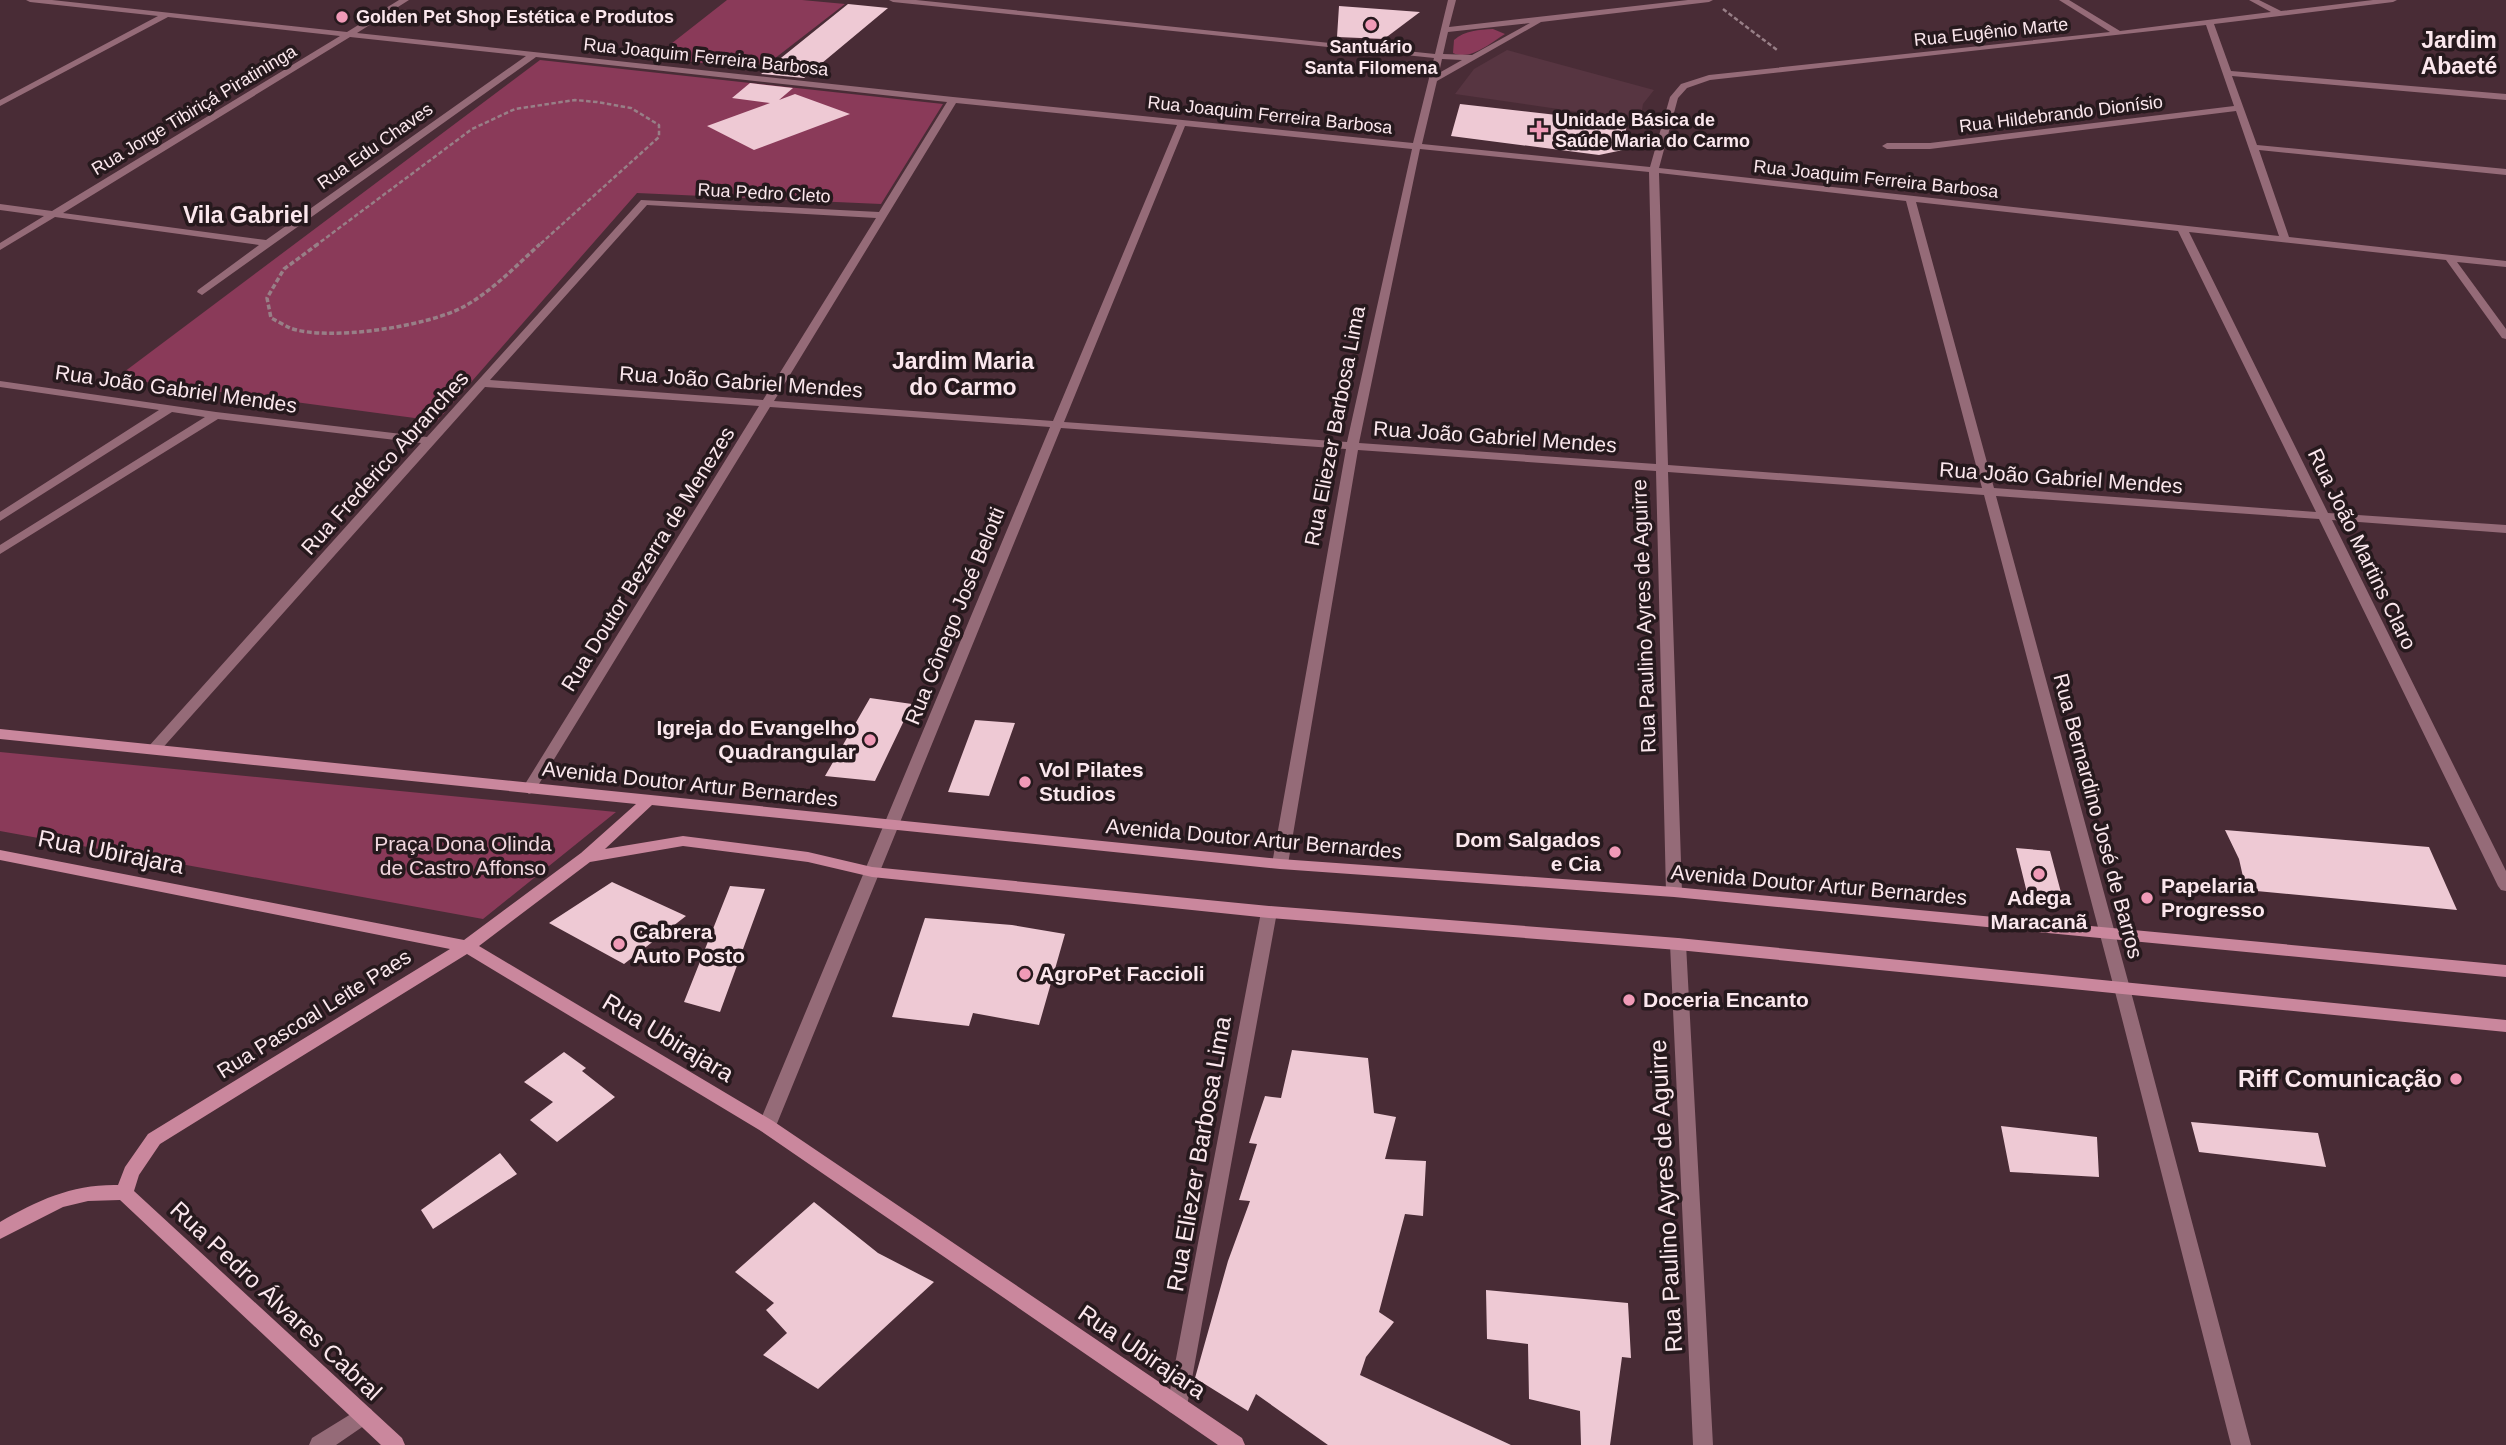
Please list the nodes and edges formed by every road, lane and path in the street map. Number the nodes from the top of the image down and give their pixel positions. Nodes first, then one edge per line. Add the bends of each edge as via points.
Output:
1 (30, 0) edge
2 (405, 0) edge
3 (893, 0) edge
4 (1452, 0) edge
5 (1709, 0) edge
6 (2063, 0) edge
7 (2253, 0) edge
8 (2393, 0) edge
9 (76, 2) edge
10 (1721, 8) dead end
11 (2278, 13) junction
12 (167, 14) junction
13 (1544, 18) junction
14 (2210, 22) junction
15 (1446, 24) junction
16 (2118, 33) junction
17 (349, 34) junction
18 (535, 54) junction
19 (1437, 56) junction
20 (1474, 57) junction
21 (1800, 68) junction
22 (2227, 73) junction
23 (1432, 79) junction
24 (2506, 97) edge
25 (953, 100) junction
26 (0, 103) edge
27 (2239, 108) junction
28 (495, 116) joint
29 (1182, 123) junction
30 (1417, 146) junction
31 (1887, 146) dead end
32 (2253, 147) junction
33 (1654, 170) junction
34 (2506, 172) edge
35 (1909, 198) junction
36 (644, 202) joint
37 (0, 207) edge
38 (54, 214) junction
39 (882, 215) junction
40 (2182, 228) junction
41 (2285, 239) junction
42 (268, 243) junction
43 (0, 247) edge
44 (2449, 257) junction
45 (2506, 264) edge
46 (202, 292) dead end
47 (2506, 336) edge
48 (482, 383) junction
49 (0, 384) edge
50 (766, 403) junction
51 (170, 408) junction
52 (216, 415) junction
53 (1057, 425) junction
54 (430, 441) junction
55 (1352, 446) junction
56 (1662, 468) junction
57 (1988, 492) junction
58 (2324, 516) junction
59 (0, 517) edge
60 (2506, 529) edge
61 (0, 550) edge
62 (0, 734) edge
63 (155, 749) junction
64 (529, 789) junction
65 (648, 801) junction
66 (891, 825) junction
67 (0, 855) edge
68 (586, 857) junction
69 (1280, 864) junction
70 (872, 872) junction
71 (2506, 886) edge
72 (1674, 892) junction
73 (1269, 912) junction
74 (2105, 932) junction
75 (1678, 944) junction
76 (467, 946) junction
77 (2506, 971) edge
78 (2121, 989) junction
79 (2506, 1026) edge
80 (767, 1126) junction
81 (124, 1194) junction
82 (0, 1231) edge
83 (1177, 1406) junction
84 (363, 1415) junction
85 (319, 1445) edge
86 (395, 1445) edge
87 (1235, 1445) edge
88 (1703, 1445) edge
89 (2241, 1445) edge

1 - 9 street, Rua Joaquim Ferreira Barbosa
2 - 17 street, Rua Jorge Tibiriçá Piratininga
3 - 19 street
4 - 15 street, Rua Eliezer Barbosa Lima
5 - 13 street
6 - 16 street
7 - 11 street
8 - 11 street, Rua Eugênio Marte
9 - 12 street, Rua Joaquim Ferreira Barbosa
10 - 21 path
11 - 14 street, Rua Eugênio Marte
12 - 17 street, Rua Joaquim Ferreira Barbosa
12 - 26 street
13 - 15 street
13 - 20 street
14 - 16 street, Rua Eugênio Marte
14 - 22 street
15 - 19 street, Rua Eliezer Barbosa Lima
16 - 21 street, Rua Eugênio Marte
17 - 18 street, Rua Joaquim Ferreira Barbosa
17 - 38 street, Rua Jorge Tibiriçá Piratininga
18 - 25 street, Rua Joaquim Ferreira Barbosa
18 - 42 street, Rua Edu Chaves
19 - 20 street
19 - 23 street, Rua Eliezer Barbosa Lima
20 - 23 street
21 - 33 street, Rua Eugênio Marte via 1709,78 1684,86 1674,97
22 - 24 street
22 - 27 street
23 - 30 street, Rua Eliezer Barbosa Lima
25 - 29 street, Rua Joaquim Ferreira Barbosa
25 - 39 street, Rua Doutor Bezerra de Menezes
27 - 31 street, Rua Hildebrando Dionísio via 1930,146
27 - 32 street
28 - 28 path via 284,269 267,294 267,309 275,321 313,332 356,333 407,326 452,313 488,290 659,137 659,125 651,116 602,102 544,103
29 - 30 street, Rua Joaquim Ferreira Barbosa
29 - 53 street, Rua Cônego José Belotti
30 - 33 street, Rua Joaquim Ferreira Barbosa
30 - 55 street, Rua Eliezer Barbosa Lima
32 - 34 street
32 - 41 street
33 - 35 street, Rua Joaquim Ferreira Barbosa
33 - 56 street, Rua Paulino Ayres de Aguirre
35 - 40 street, Rua Joaquim Ferreira Barbosa
35 - 57 street, Rua Bernardino José de Barros
36 - 39 street, Rua Pedro Cleto
36 - 48 street, Rua Frederico Abranches
37 - 38 street
38 - 42 street
38 - 43 street, Rua Jorge Tibiriçá Piratininga
39 - 50 street, Rua Doutor Bezerra de Menezes
40 - 41 street, Rua Joaquim Ferreira Barbosa
40 - 58 street, Rua João Martins Claro
41 - 44 street, Rua Joaquim Ferreira Barbosa
42 - 46 street, Rua Edu Chaves
44 - 45 street, Rua Joaquim Ferreira Barbosa
44 - 47 street
48 - 50 street, Rua João Gabriel Mendes
48 - 54 street, Rua Frederico Abranches
49 - 51 street, Rua João Gabriel Mendes
50 - 53 street, Rua João Gabriel Mendes
50 - 64 street, Rua Doutor Bezerra de Menezes
51 - 52 street, Rua João Gabriel Mendes
51 - 59 street
52 - 54 street, Rua João Gabriel Mendes
52 - 61 street
53 - 55 street, Rua João Gabriel Mendes
53 - 66 street, Rua Cônego José Belotti
54 - 63 street, Rua Frederico Abranches
55 - 56 street, Rua João Gabriel Mendes
55 - 69 street, Rua Eliezer Barbosa Lima
56 - 57 street, Rua João Gabriel Mendes
56 - 72 street, Rua Paulino Ayres de Aguirre
57 - 58 street, Rua João Gabriel Mendes
57 - 74 street, Rua Bernardino José de Barros
58 - 60 street, Rua João Gabriel Mendes
58 - 71 street, Rua João Martins Claro
62 - 63 main road, Avenida Doutor Artur Bernardes
63 - 64 main road, Avenida Doutor Artur Bernardes
64 - 65 main road, Avenida Doutor Artur Bernardes
65 - 66 main road, Avenida Doutor Artur Bernardes
65 - 68 main road, Rua Pascoal Leite Paes
66 - 69 main road, Avenida Doutor Artur Bernardes
66 - 70 street, Rua Cônego José Belotti
67 - 76 main road, Rua Ubirajara
68 - 70 main road via 683,841 808,857
68 - 76 main road, Rua Pascoal Leite Paes
69 - 72 main road, Avenida Doutor Artur Bernardes
70 - 73 main road
70 - 80 street, Rua Cônego José Belotti
72 - 74 main road, Avenida Doutor Artur Bernardes
73 - 75 main road
73 - 83 street, Rua Eliezer Barbosa Lima
74 - 77 main road, Avenida Doutor Artur Bernardes
74 - 78 street, Rua Bernardino José de Barros
75 - 78 main road
75 - 88 street, Rua Paulino Ayres de Aguirre
76 - 80 main road, Rua Ubirajara
76 - 81 main road, Rua Pascoal Leite Paes via 154,1139 131,1172
78 - 79 main road
78 - 89 street, Rua Bernardino José de Barros
80 - 83 main road, Rua Ubirajara
81 - 82 main road via 86,1192 52,1201
81 - 84 main road, Rua Pedro Álvares Cabral
83 - 87 main road, Rua Ubirajara
84 - 85 street
84 - 86 main road, Rua Pedro Álvares Cabral

